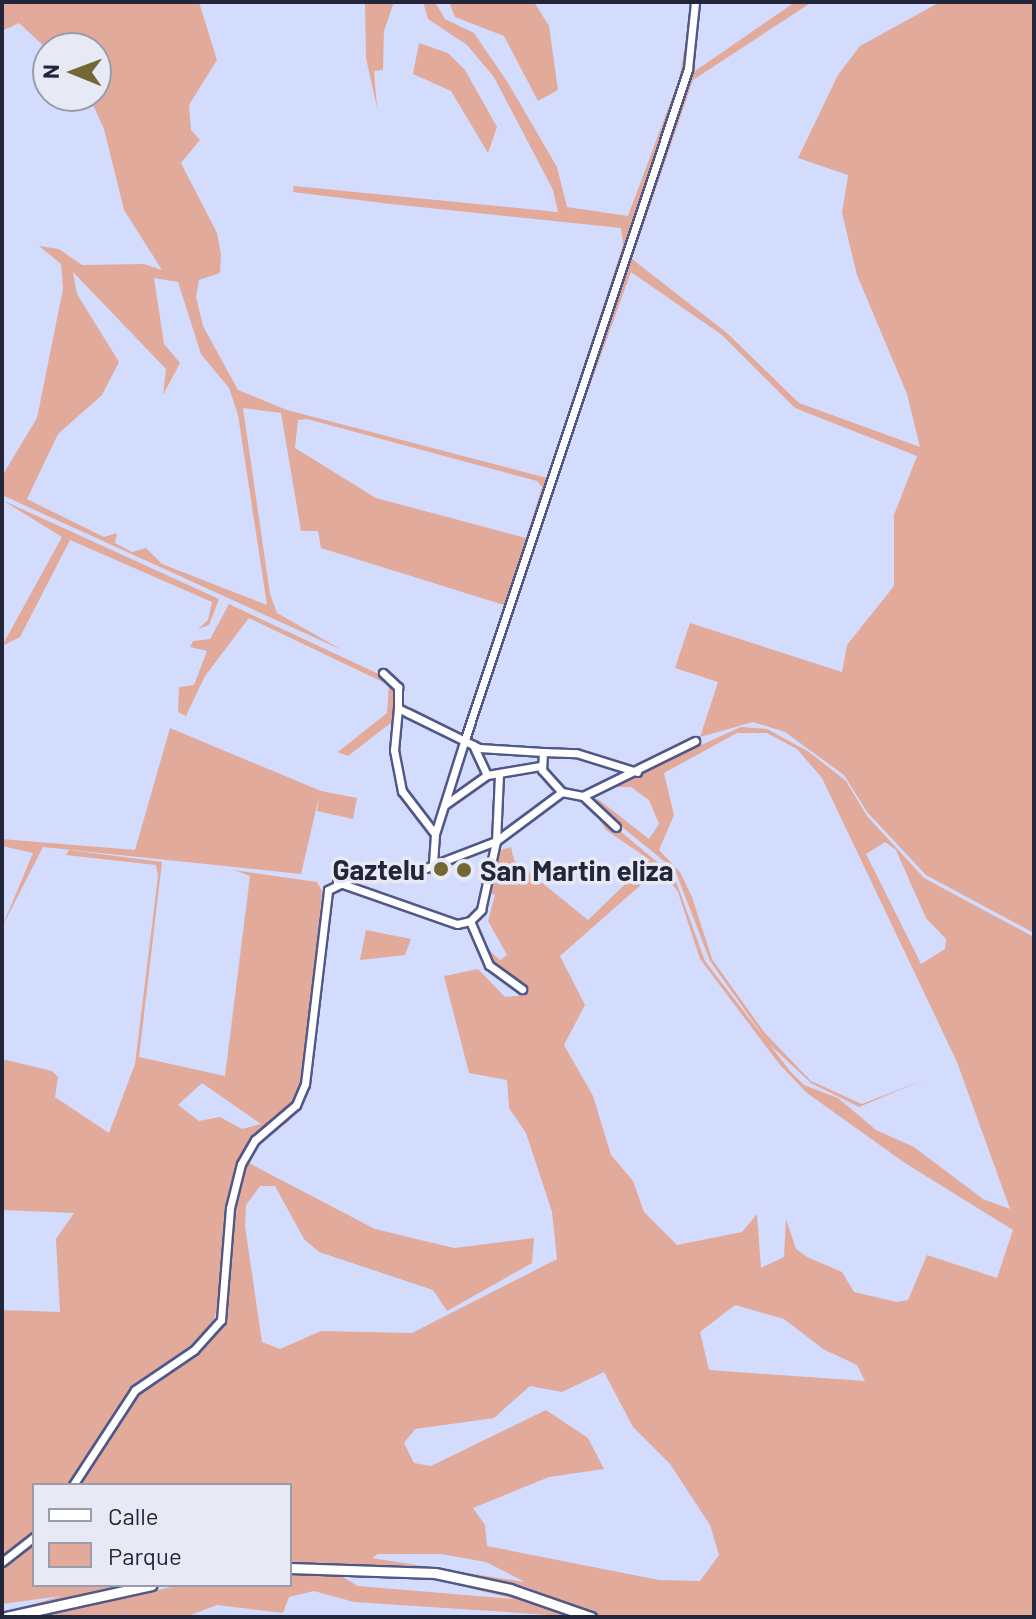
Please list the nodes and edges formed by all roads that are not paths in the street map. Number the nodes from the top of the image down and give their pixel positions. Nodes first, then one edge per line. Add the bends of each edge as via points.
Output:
1 (695, 2) edge
2 (383, 673) dead end
3 (398, 708) junction
4 (695, 741) dead end
5 (469, 742) junction
6 (543, 752) junction
7 (540, 766) junction
8 (637, 772) junction
9 (487, 775) junction
10 (499, 776) junction
11 (562, 792) junction
12 (583, 796) junction
13 (445, 804) junction
14 (616, 827) dead end
15 (435, 834) junction
16 (496, 841) junction
17 (433, 863) junction
18 (335, 882) junction
19 (470, 921) junction
20 (522, 989) dead end
21 (74, 1483) edge
22 (32, 1539) edge
23 (2, 1562) edge
24 (292, 1568) edge
25 (143, 1587) edge
26 (6, 1617) edge
27 (591, 1617) edge

1 - 5 street via 688,69
2 - 3 street via 398,687
3 - 5 street
3 - 15 street via 394,750 402,791
4 - 8 street
5 - 6 street
5 - 9 street
5 - 13 street
6 - 7 street
6 - 8 street via 576,753
7 - 10 street
7 - 11 street
8 - 12 street
9 - 10 street
9 - 13 street
10 - 16 street
11 - 12 street
11 - 16 street
12 - 14 street
13 - 15 street
15 - 17 street
16 - 17 street
16 - 19 street via 481,910
17 - 18 street
18 - 19 street via 457,924
18 - 21 street via 321,923 305,1084 296,1105 255,1140 241,1164 230,1208 221,1320 194,1350 135,1390
19 - 20 street via 489,965
22 - 23 street
24 - 27 main road via 435,1573 520,1591
25 - 26 main road

